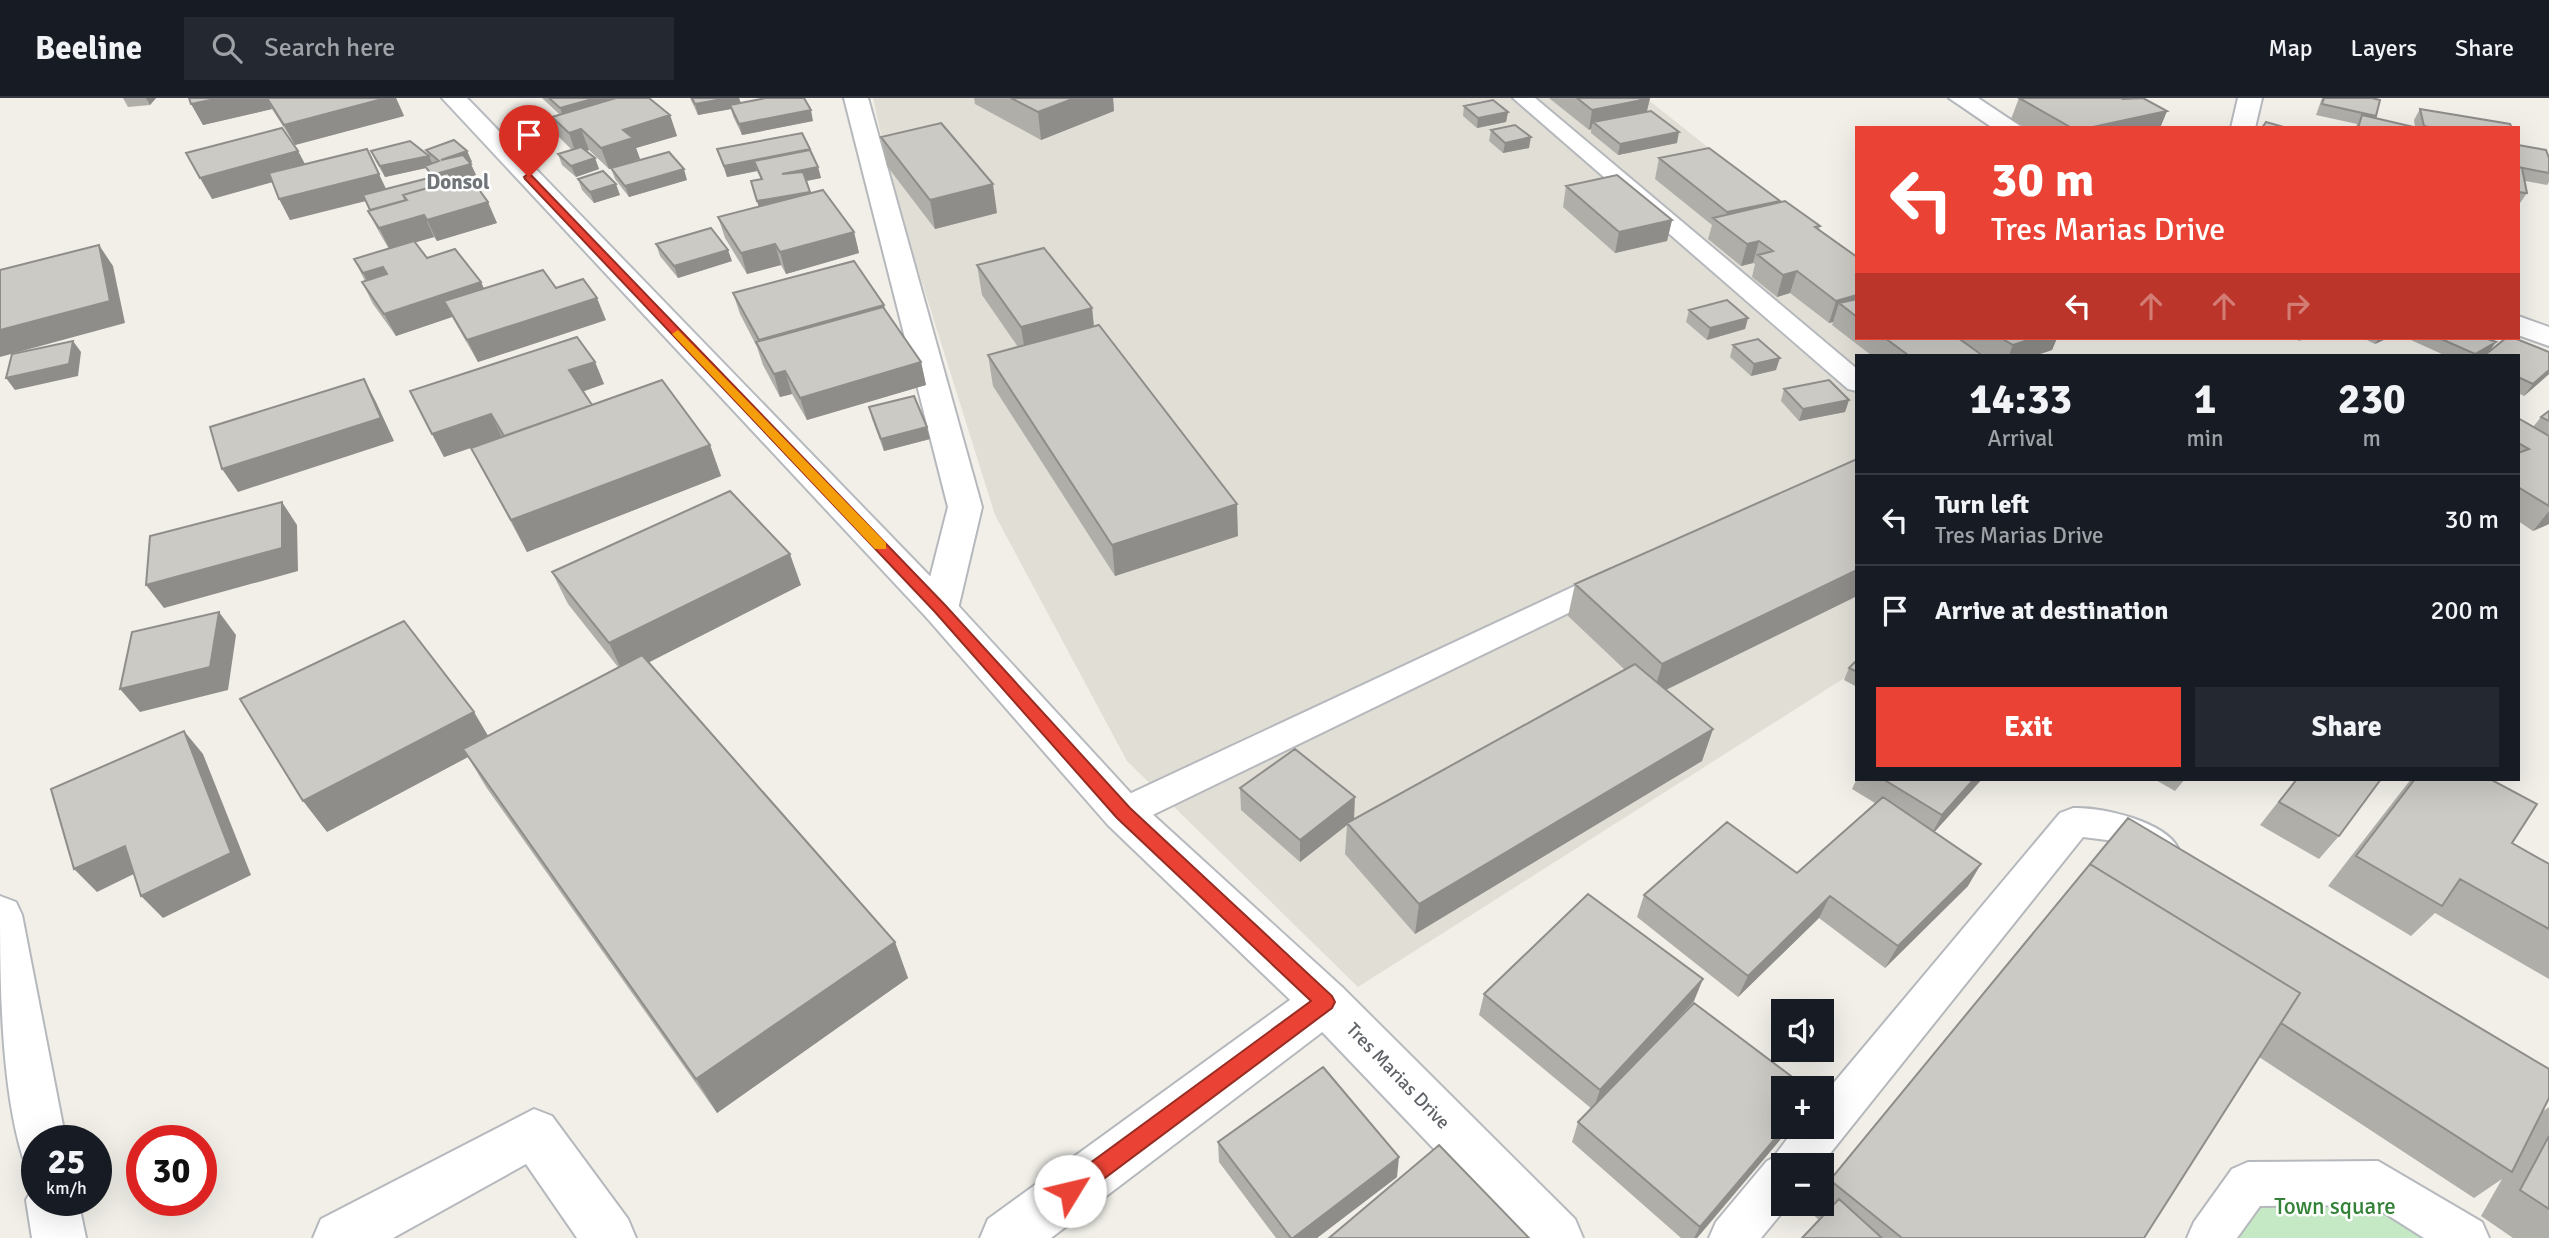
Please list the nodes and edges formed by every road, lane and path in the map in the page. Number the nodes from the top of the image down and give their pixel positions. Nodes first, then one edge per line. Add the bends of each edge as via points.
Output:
1 (454, 98) edge
2 (856, 98) edge
3 (1523, 98) edge
4 (1961, 98) edge
5 (2250, 98) edge
6 (2008, 126) edge
7 (2243, 126) edge
8 (2520, 326) edge
9 (2549, 337) edge
10 (1855, 381) edge
11 (1633, 570) edge
12 (940, 609) junction
13 (1123, 813) junction
14 (2197, 867) edge
15 (0, 915) edge
16 (1325, 1002) junction
17 (38, 1125) edge
18 (1803, 1153) edge
19 (1771, 1191) edge
20 (55, 1216) edge
21 (59, 1238) edge
22 (340, 1238) edge
23 (610, 1238) edge
24 (1007, 1238) edge
25 (1556, 1238) edge
26 (1732, 1238) edge
27 (2210, 1238) edge
28 (2466, 1238) edge

1 - 12 main road, Tres Marias Drive
2 - 12 main road via 965,507
3 - 10 lane
4 - 6 main road
5 - 7 main road
8 - 9 main road
11 - 13 lane
12 - 13 main road, Tres Marias Drive
13 - 16 main road, Tres Marias Drive
14 - 18 lane via 2112,824 2073,823
15 - 17 main road
16 - 24 main road
16 - 25 main road, Tres Marias Drive
19 - 26 lane
20 - 21 main road
22 - 23 main road via 534,1133
27 - 28 lane via 2248,1184 2365,1183 2378,1183

